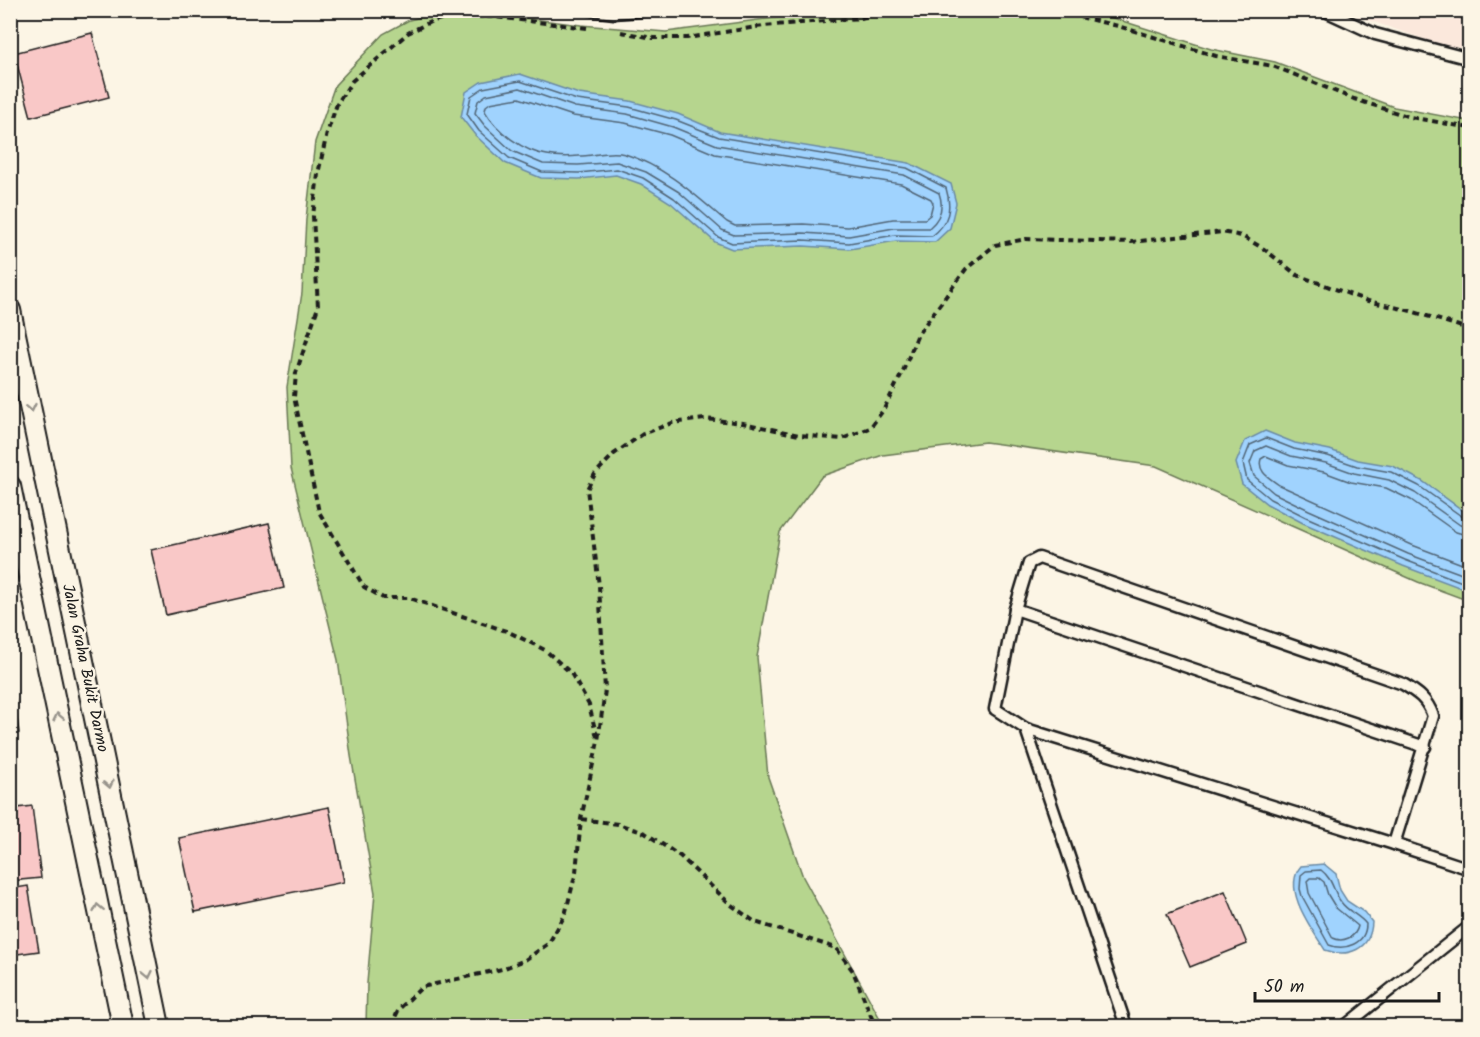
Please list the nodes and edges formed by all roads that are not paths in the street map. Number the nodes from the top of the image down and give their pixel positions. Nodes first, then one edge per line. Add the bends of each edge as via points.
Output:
1 (592, 10) edge
2 (651, 10) edge
3 (1323, 10) edge
4 (1470, 59) edge
5 (10, 310) edge
6 (10, 486) edge
7 (1016, 609) junction
8 (1026, 729) junction
9 (1425, 747) junction
10 (1394, 844) junction
11 (1470, 869) edge
12 (1470, 926) edge
13 (123, 1026) edge
14 (159, 1026) edge
15 (1126, 1026) edge
16 (1345, 1026) edge

1 - 2 lane via 614,14
3 - 4 lane via 1376,34
5 -> 14 street, Jalan Graha Bukit Darmo
13 -> 6 street
7 - 8 lane via 995,709
7 - 9 lane
7 - 9 lane via 1029,563 1040,558 1052,561 1403,684 1421,695 1433,716
8 - 10 lane
8 - 15 lane
9 - 10 lane
10 - 11 lane
12 - 16 lane

